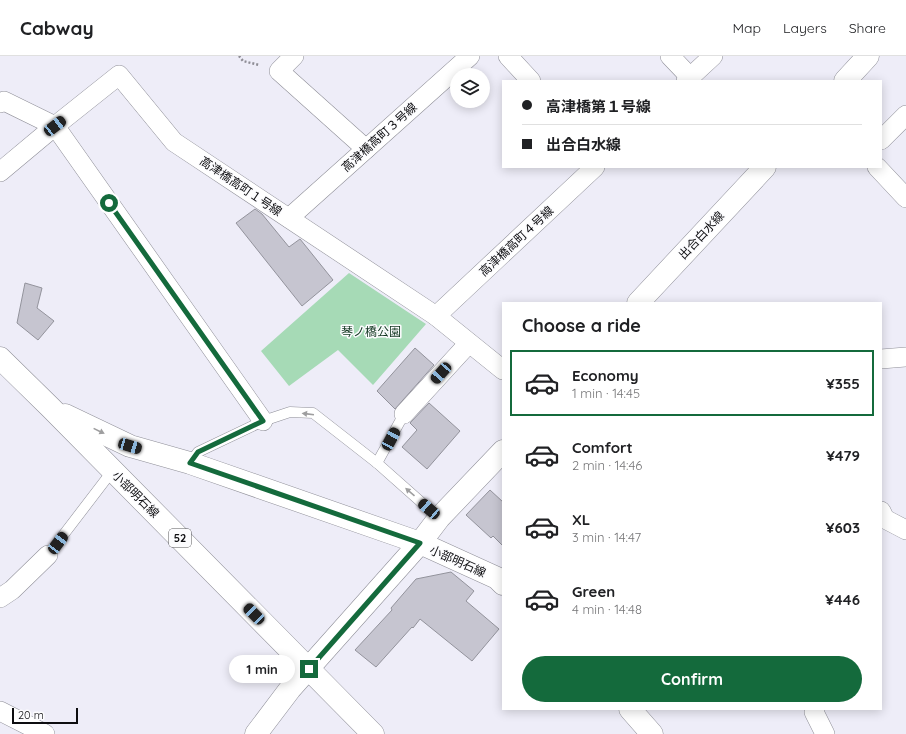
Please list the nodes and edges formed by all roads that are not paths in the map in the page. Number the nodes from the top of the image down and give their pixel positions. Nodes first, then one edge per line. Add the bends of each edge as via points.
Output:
1 (294, 56) edge
2 (470, 56) edge
3 (508, 56) edge
4 (670, 56) edge
5 (713, 56) edge
6 (868, 56) edge
7 (688, 79) edge
8 (530, 80) edge
9 (846, 80) edge
10 (0, 103) edge
11 (906, 115) edge
12 (55, 126) junction
13 (882, 139) edge
14 (366, 149) junction
15 (594, 168) edge
16 (764, 168) edge
17 (878, 168) edge
18 (0, 172) edge
19 (906, 198) edge
20 (289, 218) junction
21 (639, 302) edge
22 (436, 316) junction
23 (469, 343) junction
24 (906, 357) edge
25 (0, 358) edge
26 (882, 359) edge
27 (502, 369) edge
28 (51, 408) junction
29 (404, 414) joint
30 (263, 421) junction
31 (502, 452) edge
32 (190, 463) junction
33 (377, 463) junction
34 (113, 470) junction
35 (882, 514) edge
36 (439, 518) junction
37 (906, 530) edge
38 (420, 543) junction
39 (48, 555) joint
40 (502, 583) edge
41 (0, 598) edge
42 (309, 669) junction
43 (631, 710) edge
44 (815, 710) edge
45 (0, 711) edge
46 (45, 734) edge
47 (256, 734) edge
48 (373, 734) edge
49 (652, 734) edge
50 (825, 734) edge

1 - 14 street via 279,71
2 - 14 street, 高津橋高町３号線
3 - 8 street
4 - 7 street
5 - 7 street
6 - 9 main road
10 - 12 street via 4,101
11 - 13 street
12 - 18 street, 高津橋高町１号線
12 - 20 street, 高津橋高町１号線 via 119,75 174,142
12 - 30 street
14 - 20 street, 高津橋高町３号線
15 - 22 street, 高津橋高町４号線
16 - 21 main road, 出合白水線
17 - 19 street
20 - 22 street, 高津橋高町１号線
22 - 23 street, 高津橋高町１号線
23 - 27 street, 高津橋高町１号線
23 - 29 street
24 - 26 street
25 - 28 main road, 小部明石線 / 52
28 -> 32 main road, 小部明石線 / 52 via 130,446
28 - 34 main road, 小部明石線 / 52
29 - 33 lane
30 - 32 lane via 198,452
33 -> 30 lane via 313,413 290,412
31 - 36 main road
32 - 38 main road, 小部明石線 / 52
36 -> 33 lane
34 - 39 lane
34 - 42 main road, 小部明石線 / 52
35 - 37 street via 885,519
36 - 38 main road
38 - 40 main road, 小部明石線 / 52 via 497,578
38 - 42 main road
39 - 41 street via 12,590
42 - 47 main road via 290,689
42 - 48 main road, 小部明石線 / 52
43 - 49 main road
44 - 50 street
45 - 46 street

